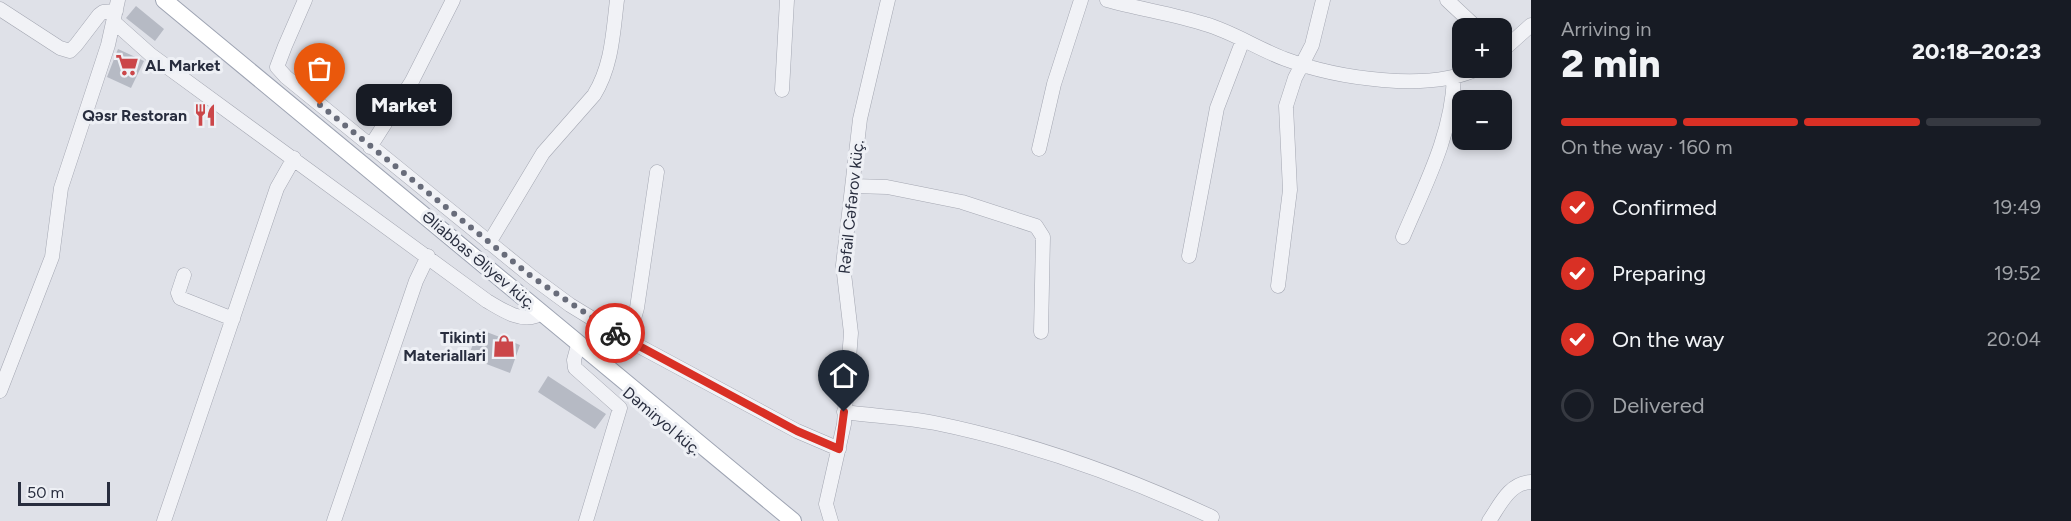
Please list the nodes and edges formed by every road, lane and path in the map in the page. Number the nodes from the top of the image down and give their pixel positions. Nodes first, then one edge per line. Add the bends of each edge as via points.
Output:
1 (153, 0) edge
2 (164, 0) edge
3 (305, 0) edge
4 (453, 0) edge
5 (617, 0) edge
6 (787, 0) edge
7 (888, 0) edge
8 (1081, 0) edge
9 (1107, 0) edge
10 (1323, 0) edge
11 (1447, 0) edge
12 (0, 9) edge
13 (116, 11) edge
14 (1466, 18) edge
15 (1531, 24) edge
16 (1243, 40) junction
17 (1512, 42) edge
18 (1302, 64) junction
19 (1452, 77) edge
20 (1454, 78) edge
21 (782, 90) dead end
22 (370, 147) junction
23 (1039, 149) dead end
24 (294, 158) junction
25 (657, 172) dead end
26 (853, 186) junction
27 (1402, 237) dead end
28 (489, 243) junction
29 (428, 256) junction
30 (1189, 256) dead end
31 (184, 275) dead end
32 (1278, 286) dead end
33 (536, 316) junction
34 (232, 319) junction
35 (1041, 332) dead end
36 (624, 338) junction
37 (577, 349) junction
38 (0, 391) edge
39 (844, 412) junction
40 (839, 449) junction
41 (1531, 482) edge
42 (1212, 517) dead end
43 (164, 521) edge
44 (334, 521) edge
45 (586, 521) edge
46 (782, 521) edge
47 (793, 521) edge
48 (831, 521) edge
49 (1489, 521) edge

1 - 33 main road, Dəmiryol küç.
2 - 47 main road, Əliabbas Əliyev küç.
3 - 22 street via 277,67
4 - 22 street via 412,81
5 - 28 street via 610,58 599,86 543,153
6 - 21 street
7 - 26 street, Rəfail Cəfərov küç. via 864,102
8 - 23 street via 1053,84
9 - 16 street via 1206,24
10 - 18 street via 1316,31
11 - 14 street
12 - 13 street via 70,51 99,15
13 - 24 street via 152,55
13 - 38 street via 61,188 52,257
15 - 17 street
16 - 18 street
16 - 30 street via 1216,108
18 - 19 street via 1401,81
18 - 32 street via 1286,106 1290,190
20 - 27 street via 1442,148
22 - 28 street
24 - 29 street
24 - 34 street via 277,188
25 - 36 street via 637,308
26 - 35 street via 887,187 962,202 1036,226 1043,237
26 - 39 street, Rəfail Cəfərov küç. via 843,264 851,333
28 - 36 street via 570,305
29 - 33 street via 487,301 513,315
29 - 44 street
31 - 34 street via 180,298
33 - 37 main road, Dəmiryol küç.
34 - 43 street
36 - 40 street via 797,431
37 - 45 street via 575,368 620,408
37 - 46 main road, Dəmiryol küç.
39 - 40 street, Rəfail Cəfərov küç.
39 - 42 street via 933,423 1017,445 1134,483
40 - 48 street, Rəfail Cəfərov küç. via 827,495 826,509
41 - 49 street via 1514,487

